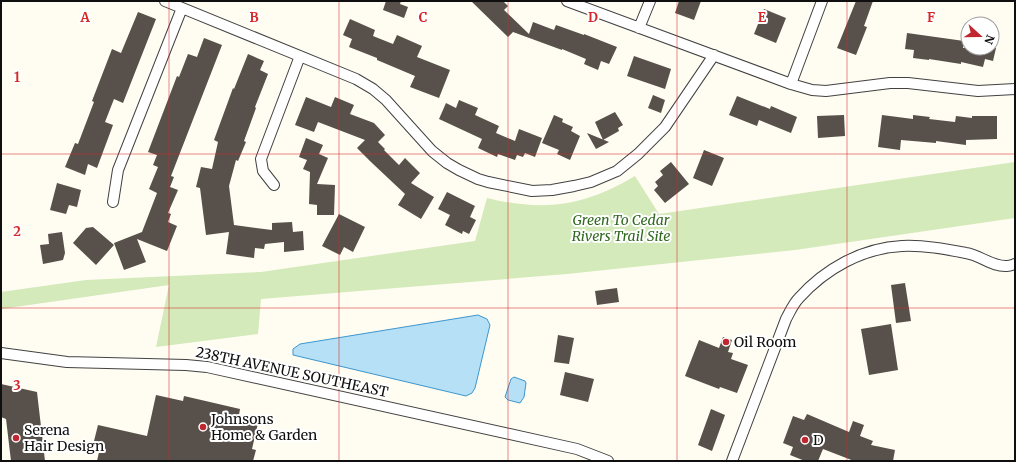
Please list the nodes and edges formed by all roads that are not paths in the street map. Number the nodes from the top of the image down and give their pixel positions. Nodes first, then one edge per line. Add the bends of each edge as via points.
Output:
1 (165, 1) edge
2 (568, 1) edge
3 (650, 1) edge
4 (822, 1) edge
5 (182, 8) junction
6 (639, 28) junction
7 (714, 55) junction
8 (300, 56) junction
9 (791, 84) junction
10 (1015, 89) edge
11 (274, 185) dead end
12 (113, 202) dead end
13 (1015, 264) edge
14 (1, 353) edge
15 (608, 461) edge
16 (732, 461) edge

1 - 5 street
2 - 6 street
3 - 6 street
4 - 9 street
5 - 8 street
5 - 12 street via 118,170
6 - 7 street
7 - 8 street via 665,127 617,171 591,182 552,190 532,191 488,182 459,170 432,151 373,89 356,79
7 - 9 street
8 - 11 street via 261,159 263,171
9 - 10 street via 826,91 908,82 978,92
13 - 16 street via 1002,266 970,254 933,247 901,246 872,251 840,264 818,279 798,300 786,319
14 - 15 street, 238TH AVENUE SOUTHEAST via 67,362 207,367 577,449

